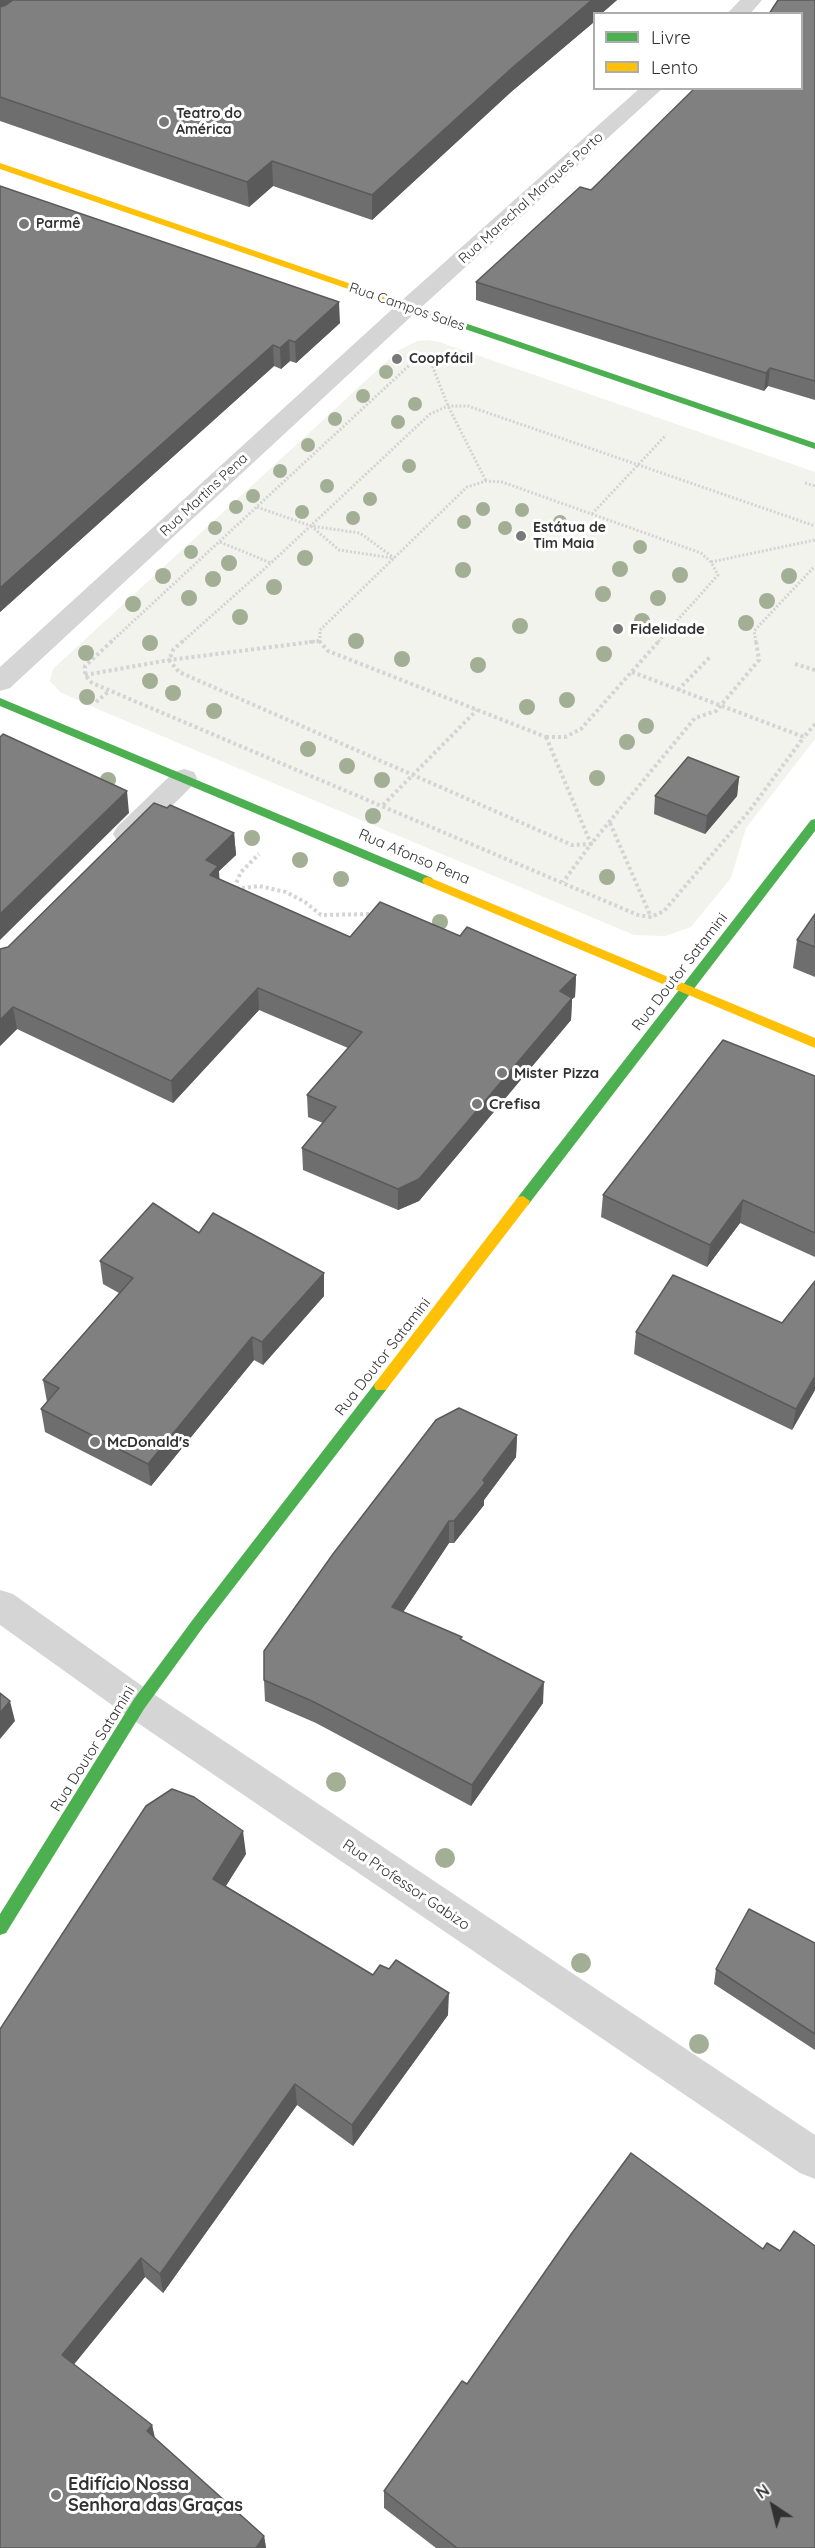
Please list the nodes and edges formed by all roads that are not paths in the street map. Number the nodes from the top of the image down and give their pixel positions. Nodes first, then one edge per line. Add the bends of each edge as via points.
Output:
1 (752, 0) edge
2 (739, 12) edge
3 (651, 90) edge
4 (0, 166) edge
5 (408, 307) junction
6 (815, 446) edge
7 (0, 682) edge
8 (0, 702) edge
9 (184, 778) junction
10 (815, 823) edge
11 (110, 852) edge
12 (687, 990) junction
13 (815, 1043) edge
14 (0, 1605) edge
15 (139, 1704) junction
16 (0, 1928) edge
17 (815, 2159) edge

1 - 2 street
3 - 5 street, Rua Marechal Marques Porto
4 - 5 street, Rua Campos Sales
5 - 6 street, Rua Campos Sales
5 - 7 street, Rua Martins Pena
8 - 9 street, Rua Afonso Pena
9 - 11 lane
9 - 12 street, Rua Afonso Pena
10 - 12 street, Rua Doutor Satamini
12 - 13 street, Rua Afonso Pena
12 - 15 street, Rua Doutor Satamini
14 - 15 street, Rua Professor Gabizo
15 - 16 street, Rua Doutor Satamini
15 - 17 street, Rua Professor Gabizo

